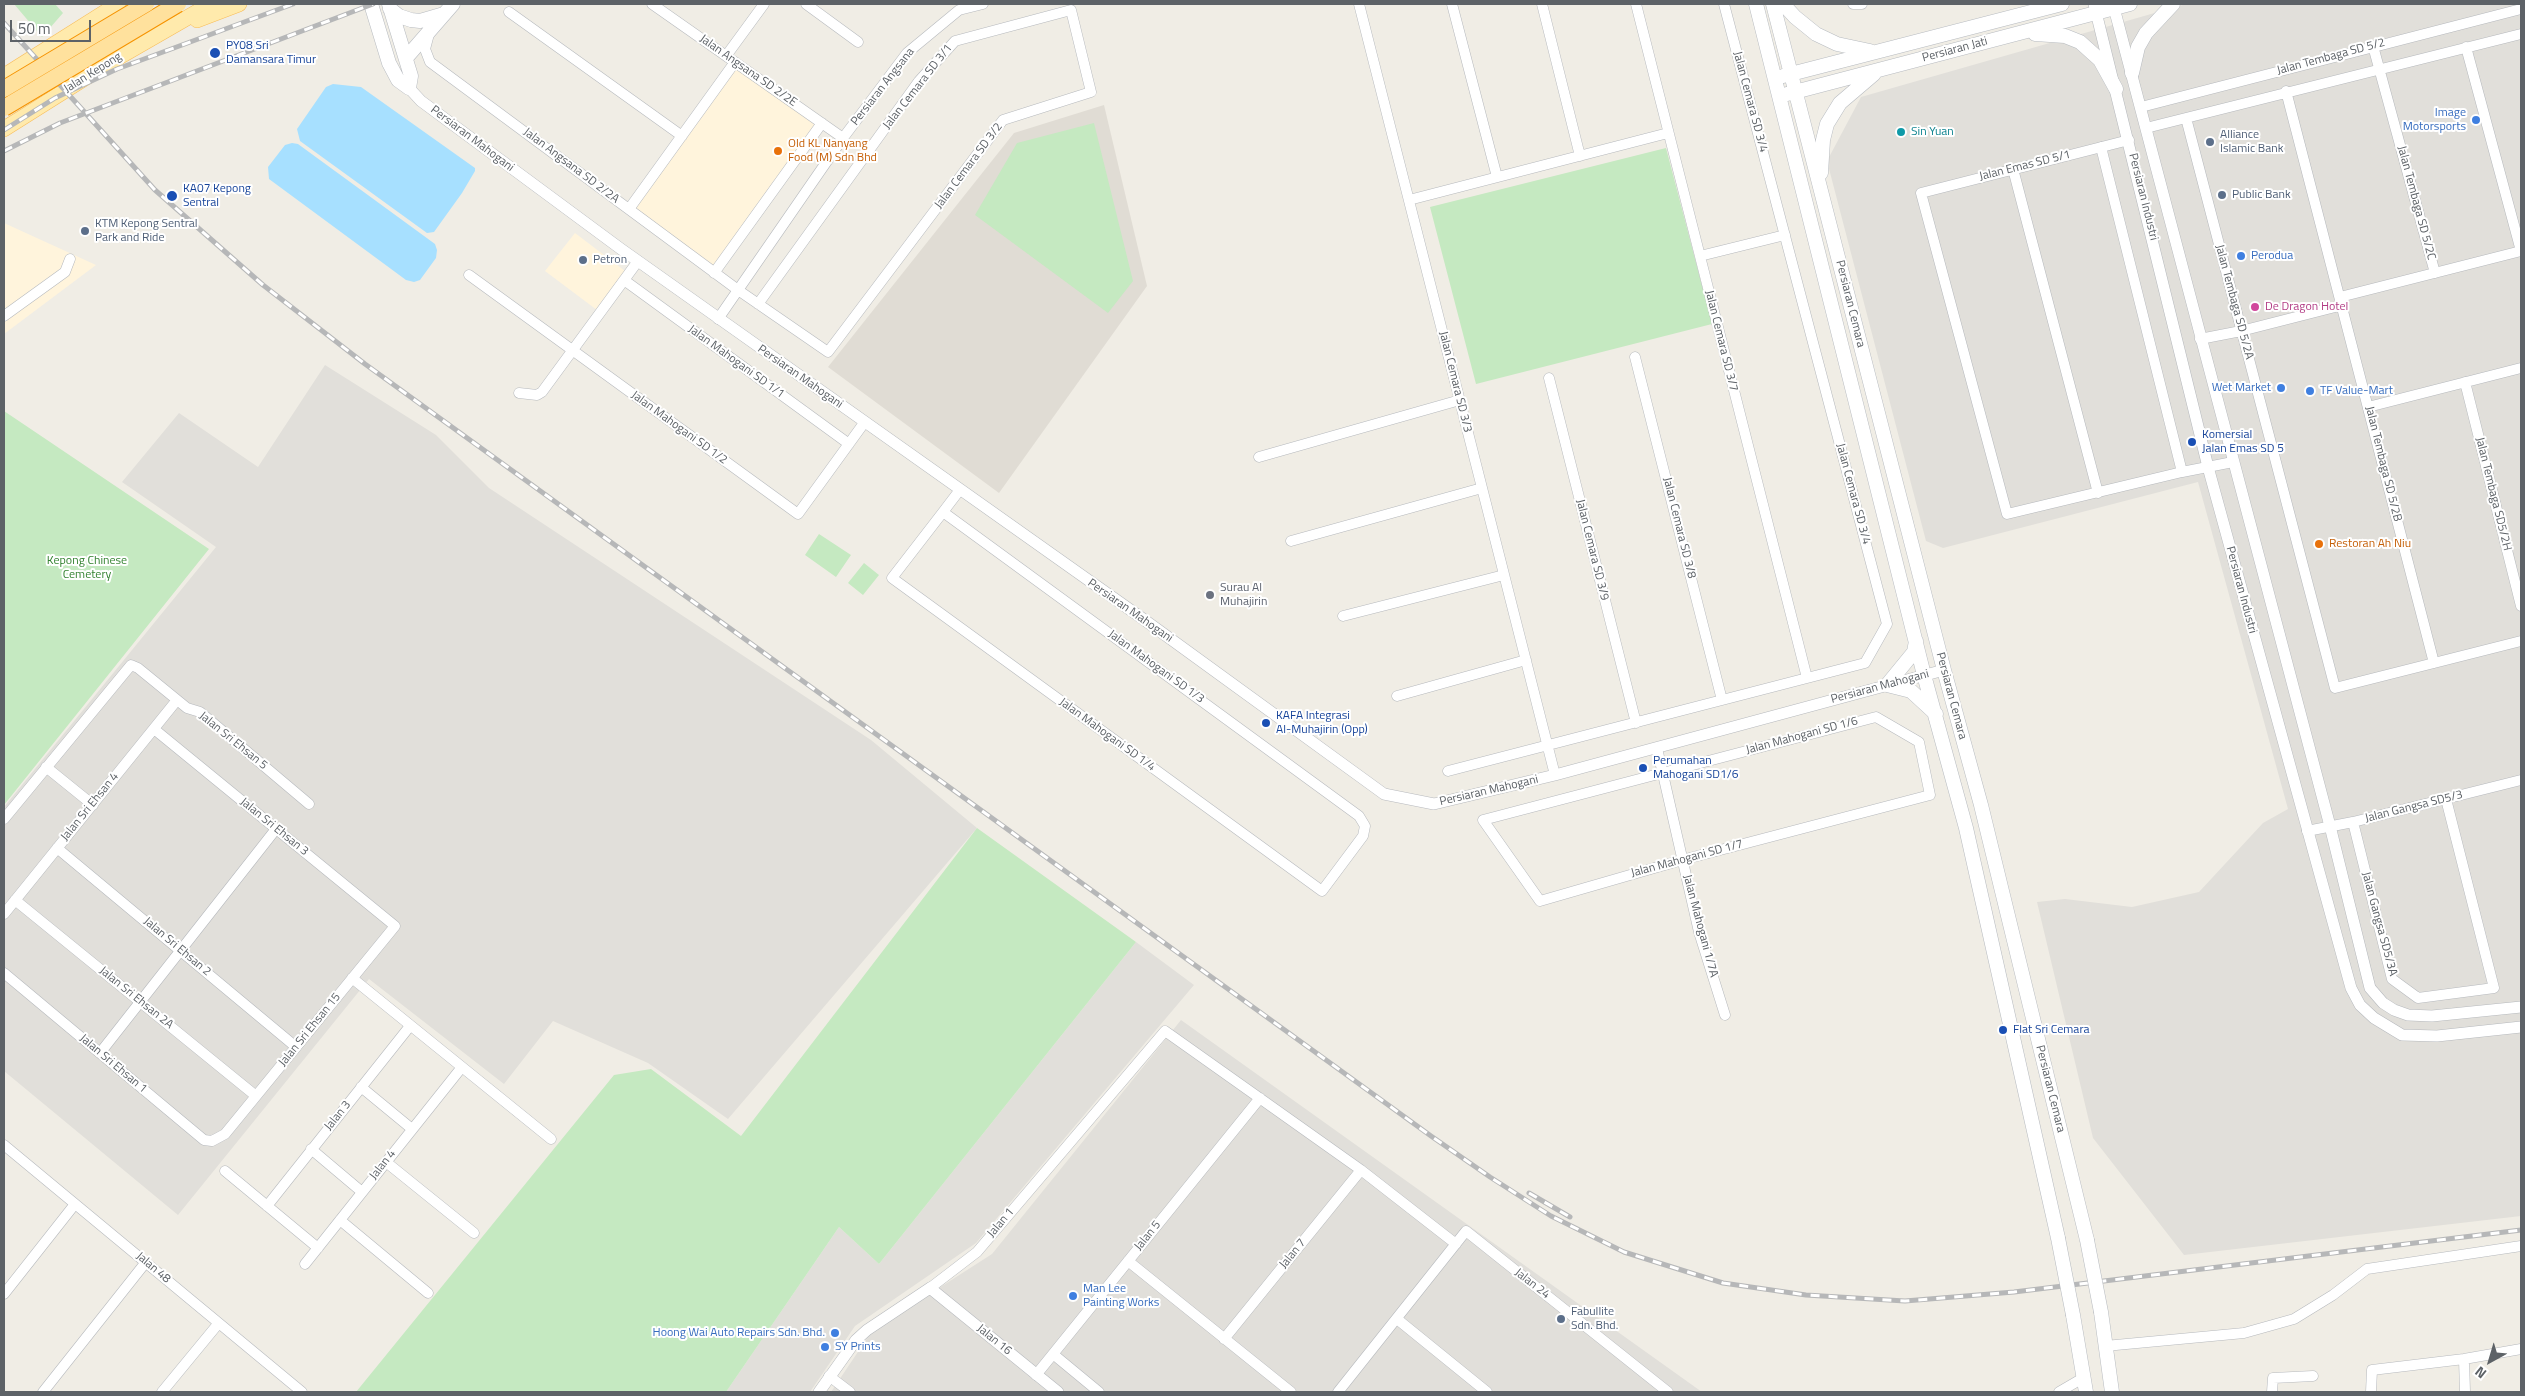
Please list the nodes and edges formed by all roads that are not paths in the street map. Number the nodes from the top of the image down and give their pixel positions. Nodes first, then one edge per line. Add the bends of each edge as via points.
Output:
1 (118, 4) edge
2 (146, 4) edge
3 (178, 4) edge
4 (211, 4) edge
5 (239, 4) edge
6 (371, 4) edge
7 (652, 4) edge
8 (764, 4) edge
9 (806, 4) edge
10 (983, 4) edge
11 (1359, 4) edge
12 (1452, 4) edge
13 (1542, 4) edge
14 (1636, 4) edge
15 (1724, 4) edge
16 (1756, 4) edge
17 (1773, 4) edge
18 (1783, 4) edge
19 (2062, 4) edge
20 (2130, 4) edge
21 (2173, 4) edge
22 (389, 6) edge
23 (2113, 6) edge
24 (954, 7) edge
25 (2095, 8) edge
26 (2521, 8) edge
27 (448, 9) edge
28 (1072, 10) joint
29 (509, 12) dead end
30 (430, 31) junction
31 (165, 32) junction
32 (2017, 34) junction
33 (2521, 34) edge
34 (858, 42) dead end
35 (2373, 46) junction
36 (2466, 47) junction
37 (1875, 52) junction
38 (406, 58) junction
39 (730, 59) junction
40 (2379, 68) junction
41 (1880, 70) junction
42 (2132, 73) junction
43 (1791, 74) junction
44 (4, 76) edge
45 (1775, 78) junction
46 (409, 88) junction
47 (4, 89) edge
48 (2116, 90) junction
49 (1796, 91) junction
50 (2286, 91) junction
51 (1780, 96) junction
52 (2141, 107) junction
53 (4, 108) edge
54 (2186, 118) junction
55 (822, 123) junction
56 (2146, 128) junction
57 (4, 129) edge
58 (1668, 133) junction
59 (682, 136) junction
60 (843, 138) junction
61 (2129, 140) junction
62 (2101, 147) junction
63 (1580, 156) junction
64 (2013, 169) junction
65 (1497, 177) junction
66 (1821, 189) junction
67 (1409, 200) junction
68 (629, 209) junction
69 (1785, 235) junction
70 (2521, 251) edge
71 (1700, 256) junction
72 (70, 260) dead end
73 (638, 261) junction
74 (714, 273) junction
75 (2434, 273) junction
76 (469, 275) dead end
77 (624, 280) junction
78 (738, 290) junction
79 (2342, 301) junction
80 (758, 304) junction
81 (4, 316) edge
82 (718, 319) junction
83 (2242, 331) junction
84 (2200, 339) junction
85 (573, 350) junction
86 (828, 352) joint
87 (1635, 356) dead end
88 (2521, 368) edge
89 (1548, 378) dead end
90 (2465, 382) junction
91 (519, 393) dead end
92 (1460, 400) junction
93 (2368, 407) junction
94 (864, 423) junction
95 (849, 444) junction
96 (1259, 458) dead end
97 (2233, 462) junction
98 (2208, 467) junction
99 (2182, 472) junction
100 (1482, 488) junction
101 (959, 491) junction
102 (2098, 492) junction
103 (943, 512) junction
104 (1291, 541) dead end
105 (1504, 575) junction
106 (2521, 606) edge
107 (1343, 616) dead end
108 (1916, 640) junction
109 (2521, 641) edge
110 (1526, 660) junction
111 (2434, 663) junction
112 (1944, 670) junction
113 (1924, 675) junction
114 (1807, 678) junction
115 (1887, 685) junction
116 (1397, 696) dead end
117 (177, 700) junction
118 (1722, 700) junction
119 (1936, 715) junction
120 (1636, 723) junction
121 (154, 729) junction
122 (1548, 746) junction
123 (1657, 748) junction
124 (46, 767) junction
125 (1448, 770) dead end
126 (1663, 773) junction
127 (1555, 775) junction
128 (2521, 780) edge
129 (1930, 795) joint
130 (2446, 799) junction
131 (308, 804) dead end
132 (92, 805) junction
133 (4, 818) edge
134 (1483, 820) joint
135 (2353, 822) junction
136 (2330, 826) junction
137 (276, 829) junction
138 (2307, 831) junction
139 (57, 848) junction
140 (1682, 860) junction
141 (1322, 891) joint
142 (15, 900) junction
143 (4, 914) edge
144 (394, 926) joint
145 (181, 951) junction
146 (4, 973) edge
147 (350, 980) junction
148 (141, 1002) junction
149 (2521, 1007) edge
150 (1725, 1015) dead end
151 (410, 1026) junction
152 (2521, 1027) edge
153 (296, 1047) junction
154 (100, 1053) junction
155 (462, 1067) junction
156 (361, 1087) junction
157 (256, 1096) junction
158 (1260, 1098) junction
159 (412, 1129) junction
160 (225, 1134) joint
161 (551, 1139) dead end
162 (4, 1145) edge
163 (311, 1150) junction
164 (386, 1162) junction
165 (1361, 1170) junction
166 (225, 1171) dead end
167 (362, 1192) junction
168 (75, 1204) junction
169 (267, 1206) junction
170 (340, 1220) junction
171 (474, 1233) dead end
172 (1456, 1244) junction
173 (2521, 1246) edge
174 (318, 1248) junction
175 (1128, 1261) junction
176 (146, 1262) junction
177 (305, 1264) dead end
178 (930, 1288) junction
179 (428, 1293) dead end
180 (4, 1294) edge
181 (1396, 1319) junction
182 (218, 1324) junction
183 (1224, 1339) junction
184 (2105, 1346) junction
185 (2521, 1349) edge
186 (1053, 1354) junction
187 (2464, 1359) junction
188 (1036, 1375) junction
189 (829, 1376) junction
190 (2313, 1376) dead end
191 (2083, 1378) junction
192 (43, 1392) edge
193 (162, 1392) edge
194 (302, 1392) edge
195 (818, 1392) edge
196 (850, 1392) edge
197 (1058, 1392) edge
198 (1099, 1392) edge
199 (1291, 1392) edge
200 (1338, 1392) edge
201 (1488, 1392) edge
202 (1668, 1392) edge
203 (2059, 1392) edge
204 (2086, 1392) edge
205 (2112, 1392) edge
206 (2272, 1392) edge
207 (2370, 1392) edge
208 (2465, 1392) edge

1 - 44 main road
2 - 47 highway, bridge
3 - 53 highway, bridge
4 - 31 main road, Jalan Kepong
5 - 31 main road
6 - 46 main road, Persiaran Mahogani via 389,63 398,80
7 - 39 street, Jalan Angsana SD 2/2E
8 - 39 street
9 - 34 street
10 - 24 street, Persiaran Angsana
11 - 67 street, Jalan Cemara SD 3/3
12 - 65 street
13 - 63 street
14 - 58 street, Jalan Cemara SD 3/7
15 - 69 street, Jalan Cemara SD 3/4
16 - 45 main road, Persiaran Cemara
17 - 43 main road, Persiaran Cemara
18 - 37 main road via 1816,34 1837,44
19 - 37 main road, Persiaran Jati
20 - 23 main road, Persiaran Jati
21 - 42 main road via 2146,32 2138,47
22 - 27 main road via 399,16 420,21
22 - 38 main road
23 - 25 main road, Persiaran Jati
23 - 42 street, Persiaran Industri
24 - 60 street, Persiaran Angsana via 907,53
25 - 32 main road, Persiaran Jati
25 - 48 street, Persiaran Industri
26 - 35 street, Jalan Tembaga SD 5/2
27 - 30 main road
28 - 80 street, Jalan Cemara SD 3/1 via 955,40 920,81
28 - 86 street, Jalan Cemara SD 3/2 via 1091,92 1003,120
29 - 59 street
30 - 38 main road
30 - 68 street, Jalan Angsana SD 2/2A via 425,49 430,62
31 - 57 main road, Jalan Kepong via 112,61
32 - 41 main road, Persiaran Jati
32 - 48 main road via 2065,36 2080,42 2100,60
33 - 36 street, Jalan Tembaga SD 5/2
35 - 40 street, Jalan Tembaga SD 5/2C
35 - 52 street, Jalan Tembaga SD 5/2
36 - 40 street, Jalan Tembaga SD 5/2
36 - 70 street
37 - 43 main road, Persiaran Jati
38 - 46 main road via 411,76
39 - 55 street, Jalan Angsana SD 2/2E
39 - 59 street
40 - 50 street, Jalan Tembaga SD 5/2
40 - 75 street, Jalan Tembaga SD 5/2C
41 - 49 main road, Persiaran Jati
41 - 66 main road via 1850,92 1827,124 1822,140
42 - 52 street, Persiaran Industri
43 - 45 main road, Persiaran Jati
43 - 49 main road, Persiaran Cemara
45 - 51 main road, Persiaran Cemara
46 - 73 street, Persiaran Mahogani via 421,101
48 - 61 street, Persiaran Industri
49 - 51 main road, Persiaran Jati
49 - 66 main road, Persiaran Cemara
50 - 54 street, Jalan Tembaga SD 5/2
50 - 79 street, Jalan Tembaga SD 5/2B
51 - 108 main road, Persiaran Cemara
52 - 56 street, Persiaran Industri
54 - 56 street, Jalan Tembaga SD 5/2
54 - 83 street, Jalan Tembaga SD 5/2A
55 - 60 street, Jalan Angsana SD 2/2E
55 - 74 street
56 - 84 street, Persiaran Industri
58 - 63 street
58 - 71 street, Jalan Cemara SD 3/7
59 - 68 street
60 - 78 street, Persiaran Angsana
61 - 62 street, Jalan Emas SD 5/1
61 - 98 street, Persiaran Industri
62 - 64 street, Jalan Emas SD 5/1
62 - 99 street
63 - 65 street
64 - 102 street
64 - 102 street, Jalan Emas SD 5/1 via 1921,193 2007,514
65 - 67 street
66 - 112 main road, Persiaran Cemara
67 - 92 street, Jalan Cemara SD 3/3
68 - 74 street, Jalan Angsana SD 2/2A
69 - 71 street
69 - 114 street, Jalan Cemara SD 3/4 via 1887,624 1865,663
70 - 75 street
71 - 114 street, Jalan Cemara SD 3/7
72 - 81 street via 65,272
73 - 77 street
73 - 82 street, Persiaran Mahogani
74 - 78 street, Jalan Angsana SD 2/2A
75 - 79 street
76 - 85 street, Jalan Mahogani SD 1/2
77 - 85 street
77 - 95 street, Jalan Mahogani SD 1/1
78 - 80 street, Jalan Angsana SD 2/2A
78 - 82 street, Persiaran Angsana
79 - 83 street
79 - 93 street, Jalan Tembaga SD 5/2B
80 - 86 street, Jalan Angsana SD 2/2A
82 - 94 street, Persiaran Mahogani
83 - 84 street
83 - 111 street, Jalan Tembaga SD 5/2A via 2335,688
84 - 97 street, Persiaran Industri
85 - 91 street via 542,392 537,395
85 - 95 street, Jalan Mahogani SD 1/2 via 798,514
87 - 118 street, Jalan Cemara SD 3/8
88 - 90 street
89 - 120 street, Jalan Cemara SD 3/9
90 - 93 street
90 - 106 street, Jalan Tembaga SD5/2H
92 - 96 street
92 - 100 street, Jalan Cemara SD 3/3
93 - 111 street, Jalan Tembaga SD 5/2B
94 - 95 street, Jalan Mahogani SD 1/2
94 - 101 street, Persiaran Mahogani
97 - 98 street
97 - 136 street, Persiaran Industri
98 - 99 street
98 - 138 street, Persiaran Industri
99 - 102 street
100 - 104 street
100 - 105 street, Jalan Cemara SD 3/3
101 - 103 street
101 - 127 street, Persiaran Mahogani via 1139,616 1384,794 1434,804
103 - 141 street, Jalan Mahogani SD 1/3 via 1360,816 1365,826 1363,836
103 - 141 street, Jalan Mahogani SD 1/4 via 892,578
105 - 107 street
105 - 110 street, Jalan Cemara SD 3/3
108 - 113 main road, Persiaran Cemara
108 - 115 main road via 1914,652
109 - 111 street
110 - 116 street
110 - 122 street, Jalan Cemara SD 3/3
112 - 113 street, Persiaran Mahogani
112 - 184 main road, Persiaran Cemara, bridge via 1981,805 2087,1240
113 - 115 street, Persiaran Mahogani
113 - 119 main road, Persiaran Cemara
114 - 118 street, Jalan Cemara SD 3/4
115 - 119 main road via 1910,691
115 - 123 street, Persiaran Mahogani
117 - 121 street, Jalan Sri Ehsan 4
117 - 124 street, Jalan Sri Ehsan 5 via 131,665
117 - 131 street, Jalan Sri Ehsan 5 via 200,712
118 - 120 street, Jalan Cemara SD 3/4
119 - 191 main road, Persiaran Cemara, bridge via 1966,828 2058,1238
120 - 122 street, Jalan Cemara SD 3/4
121 - 132 street, Jalan Sri Ehsan 4
121 - 137 street, Jalan Sri Ehsan 3
122 - 125 street, Jalan Cemara SD 3/4
122 - 127 street, Jalan Cemara SD 3/3
123 - 126 street, Jalan Mahogani 1/7A
123 - 127 street, Persiaran Mahogani
124 - 132 street
124 - 133 street
126 - 129 street, Jalan Mahogani SD 1/6 via 1876,717 1919,742
126 - 134 street, Jalan Mahogani SD 1/6
126 - 140 street, Jalan Mahogani 1/7A
128 - 130 street, Jalan Gangsa SD5/3
129 - 140 street, Jalan Mahogani SD 1/7
130 - 135 street, Jalan Gangsa SD5/3
130 - 135 street, Jalan Gangsa SD5/3A via 2494,988 2418,998 2392,979
132 - 139 street, Jalan Sri Ehsan 4
134 - 140 street, Jalan Mahogani SD 1/7 via 1540,901
135 - 136 street, Jalan Gangsa SD5/3
136 - 138 street, Jalan Gangsa SD5/3
136 - 149 street, Persiaran Industri via 2370,988 2383,1003 2408,1016
137 - 144 street, Jalan Sri Ehsan 3
137 - 145 street
138 - 152 street, Persiaran Industri via 2351,988 2360,1005 2402,1035 2437,1036
139 - 142 street, Jalan Sri Ehsan 4
139 - 145 street, Jalan Sri Ehsan 2
140 - 150 street, Jalan Mahogani 1/7A via 1699,932
142 - 143 street, Jalan Sri Ehsan 4
142 - 148 street, Jalan Sri Ehsan 2A
144 - 147 street, Jalan Sri Ehsan 15
145 - 148 street
145 - 153 street, Jalan Sri Ehsan 2
146 - 154 street, Jalan Sri Ehsan 1
147 - 151 street via 377,1006 390,1010
147 - 153 street, Jalan Sri Ehsan 15
148 - 154 street
148 - 157 street, Jalan Sri Ehsan 2A
151 - 155 street
151 - 156 street, Jalan 3
153 - 157 street, Jalan Sri Ehsan 15
154 - 160 street, Jalan Sri Ehsan 1 via 204,1140 212,1141
155 - 159 street, Jalan 4
155 - 161 street
156 - 159 street
156 - 163 street, Jalan 3
157 - 160 street, Jalan Sri Ehsan 15
158 - 165 street
158 - 175 street, Jalan 5
158 - 178 street, Jalan 1 via 1165,1031 977,1252
159 - 164 street, Jalan 4
162 - 168 street, Jalan 48
163 - 167 street
163 - 169 street, Jalan 3
164 - 167 street, Jalan 4
164 - 171 street
165 - 172 street
165 - 183 street, Jalan 7
166 - 169 street
167 - 170 street, Jalan 4
168 - 176 street, Jalan 48
168 - 180 street
169 - 174 street
170 - 174 street, Jalan 4
170 - 179 street
172 - 181 street
172 - 202 street, Jalan 24 via 1466,1231
173 - 184 street via 2367,1269 2294,1319 2244,1334
174 - 177 street, Jalan 4
175 - 183 street
175 - 186 street, Jalan 5
176 - 182 street, Jalan 48
176 - 192 street
178 - 188 street, Jalan 16
178 - 189 street, Jalan 1 via 867,1330
181 - 200 street
181 - 201 street
182 - 193 street
182 - 194 street, Jalan 48
183 - 199 street
184 - 205 main road, Persiaran Cemara
185 - 187 street
186 - 188 street, Jalan 5
186 - 198 street
187 - 207 street via 2372,1370
187 - 208 street
188 - 197 street, Jalan 16
189 - 195 street, Jalan 1
189 - 196 street
190 - 206 street via 2273,1378
191 - 203 street
191 - 204 main road, Persiaran Cemara

